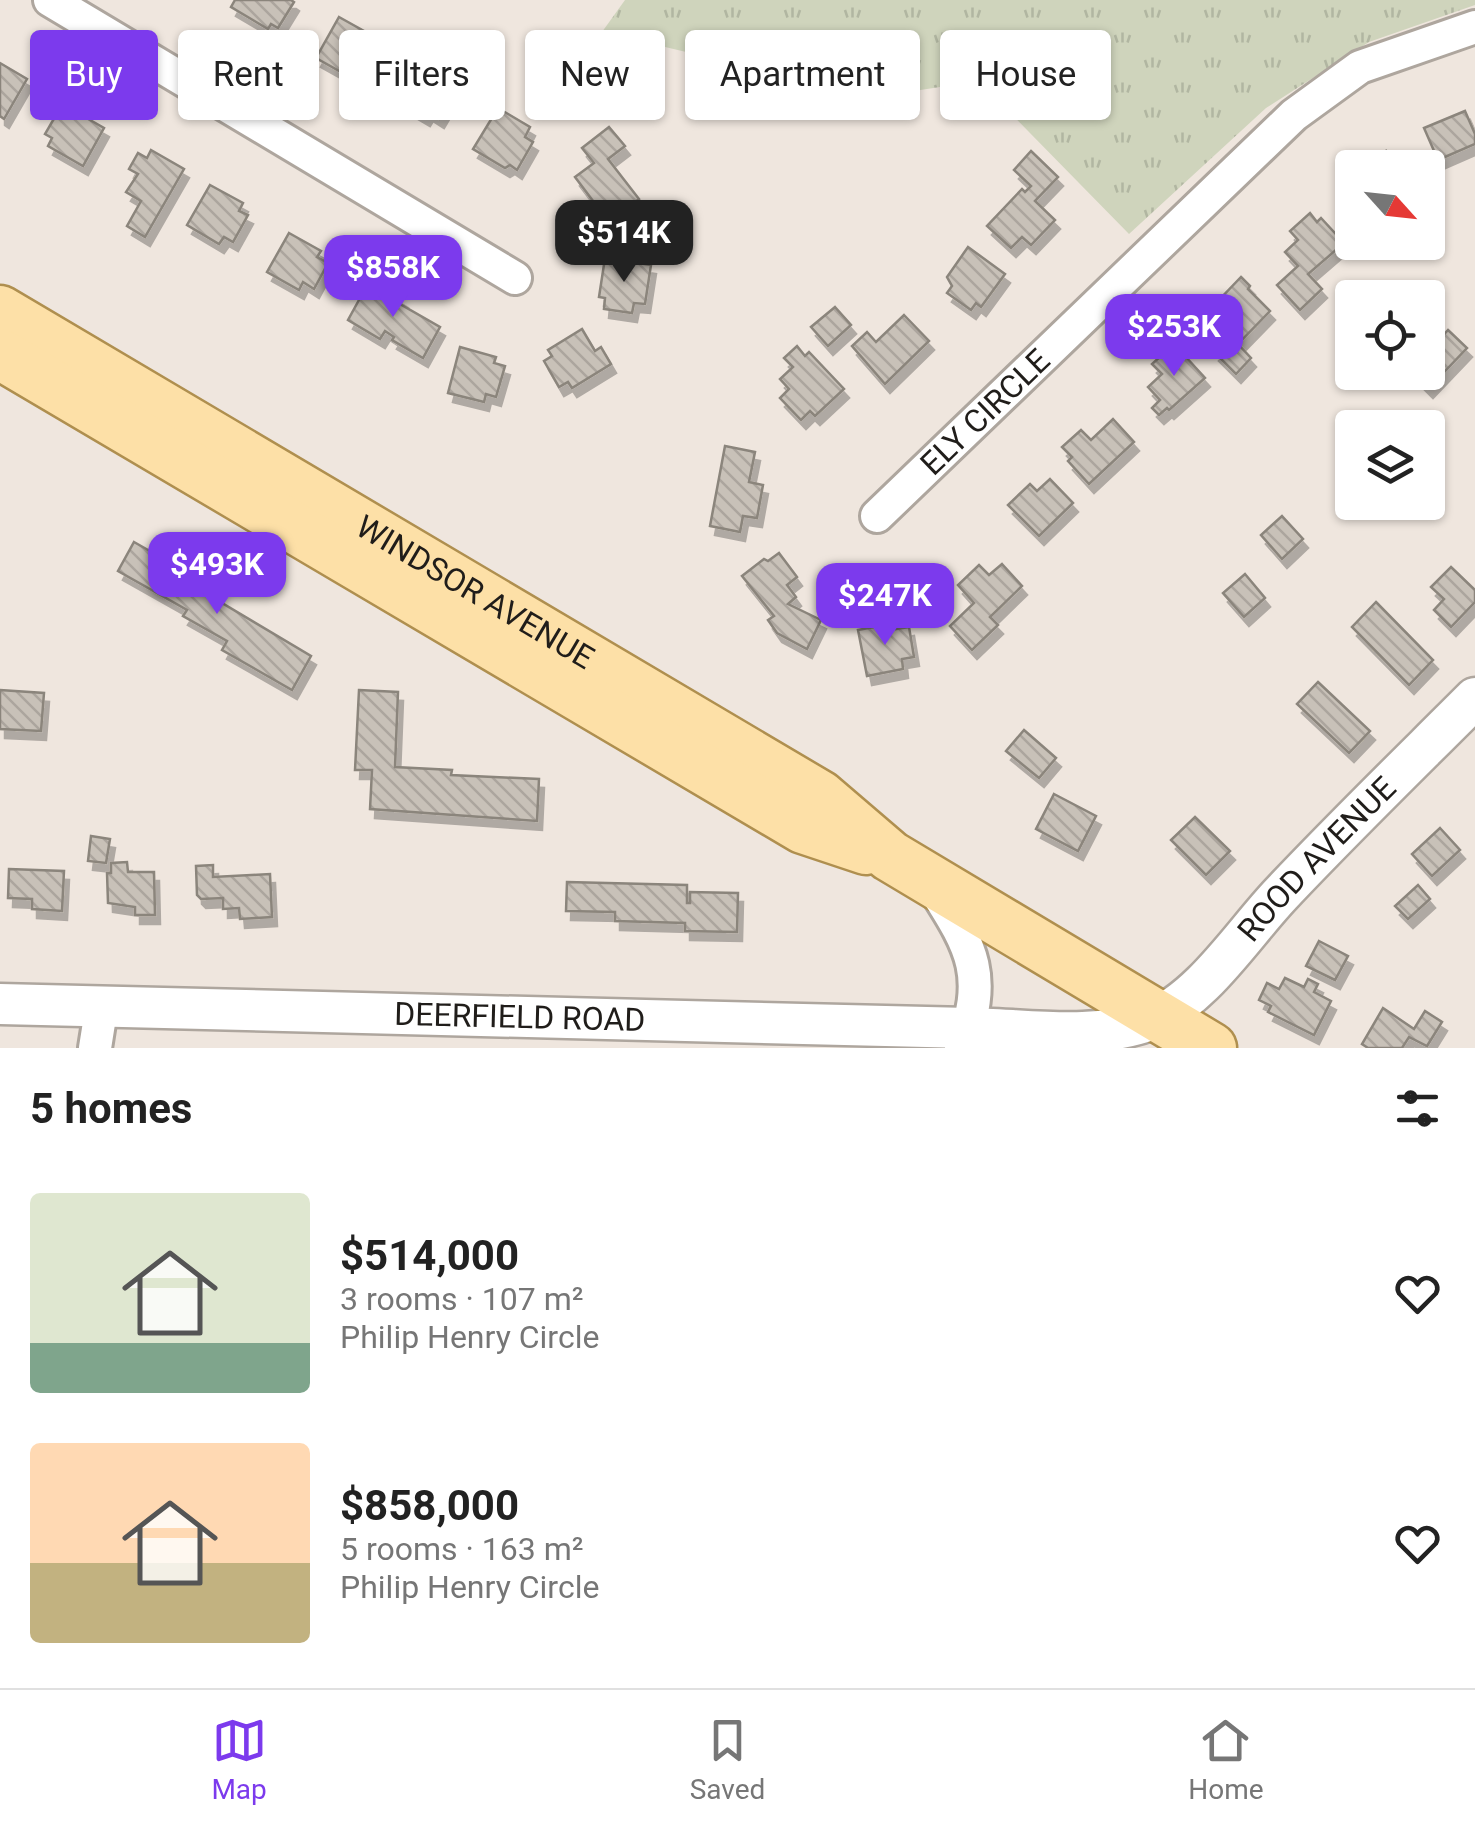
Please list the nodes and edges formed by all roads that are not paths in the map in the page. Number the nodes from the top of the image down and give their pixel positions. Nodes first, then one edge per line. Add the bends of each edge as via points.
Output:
1 (50, 0) edge
2 (1475, 27) edge
3 (515, 278) dead end
4 (0, 311) edge
5 (0, 354) edge
6 (157, 425) junction
7 (876, 516) dead end
8 (1475, 698) edge
9 (908, 867) junction
10 (0, 1004) edge
11 (102, 1004) junction
12 (1158, 1016) junction
13 (642, 1034) edge
14 (964, 1038) edge
15 (95, 1048) edge
16 (1211, 1048) edge

1 - 3 street
2 - 7 street, ELY CIRCLE via 1360,67 1294,115
4 - 6 main road, WINDSOR AVENUE
5 - 6 main road, WINDSOR AVENUE
6 - 9 main road, WINDSOR AVENUE via 820,796
8 - 12 street, ROOD AVENUE via 1196,990
9 - 12 main road, WINDSOR AVENUE
9 - 14 street via 965,938 973,960 974,996
10 - 11 street, DEERFIELD ROAD
11 - 13 street, DEERFIELD ROAD
11 - 15 street
12 - 14 street, DEERFIELD ROAD via 1098,1030
12 - 16 main road, WINDSOR AVENUE
13 - 14 street, DEERFIELD ROAD

